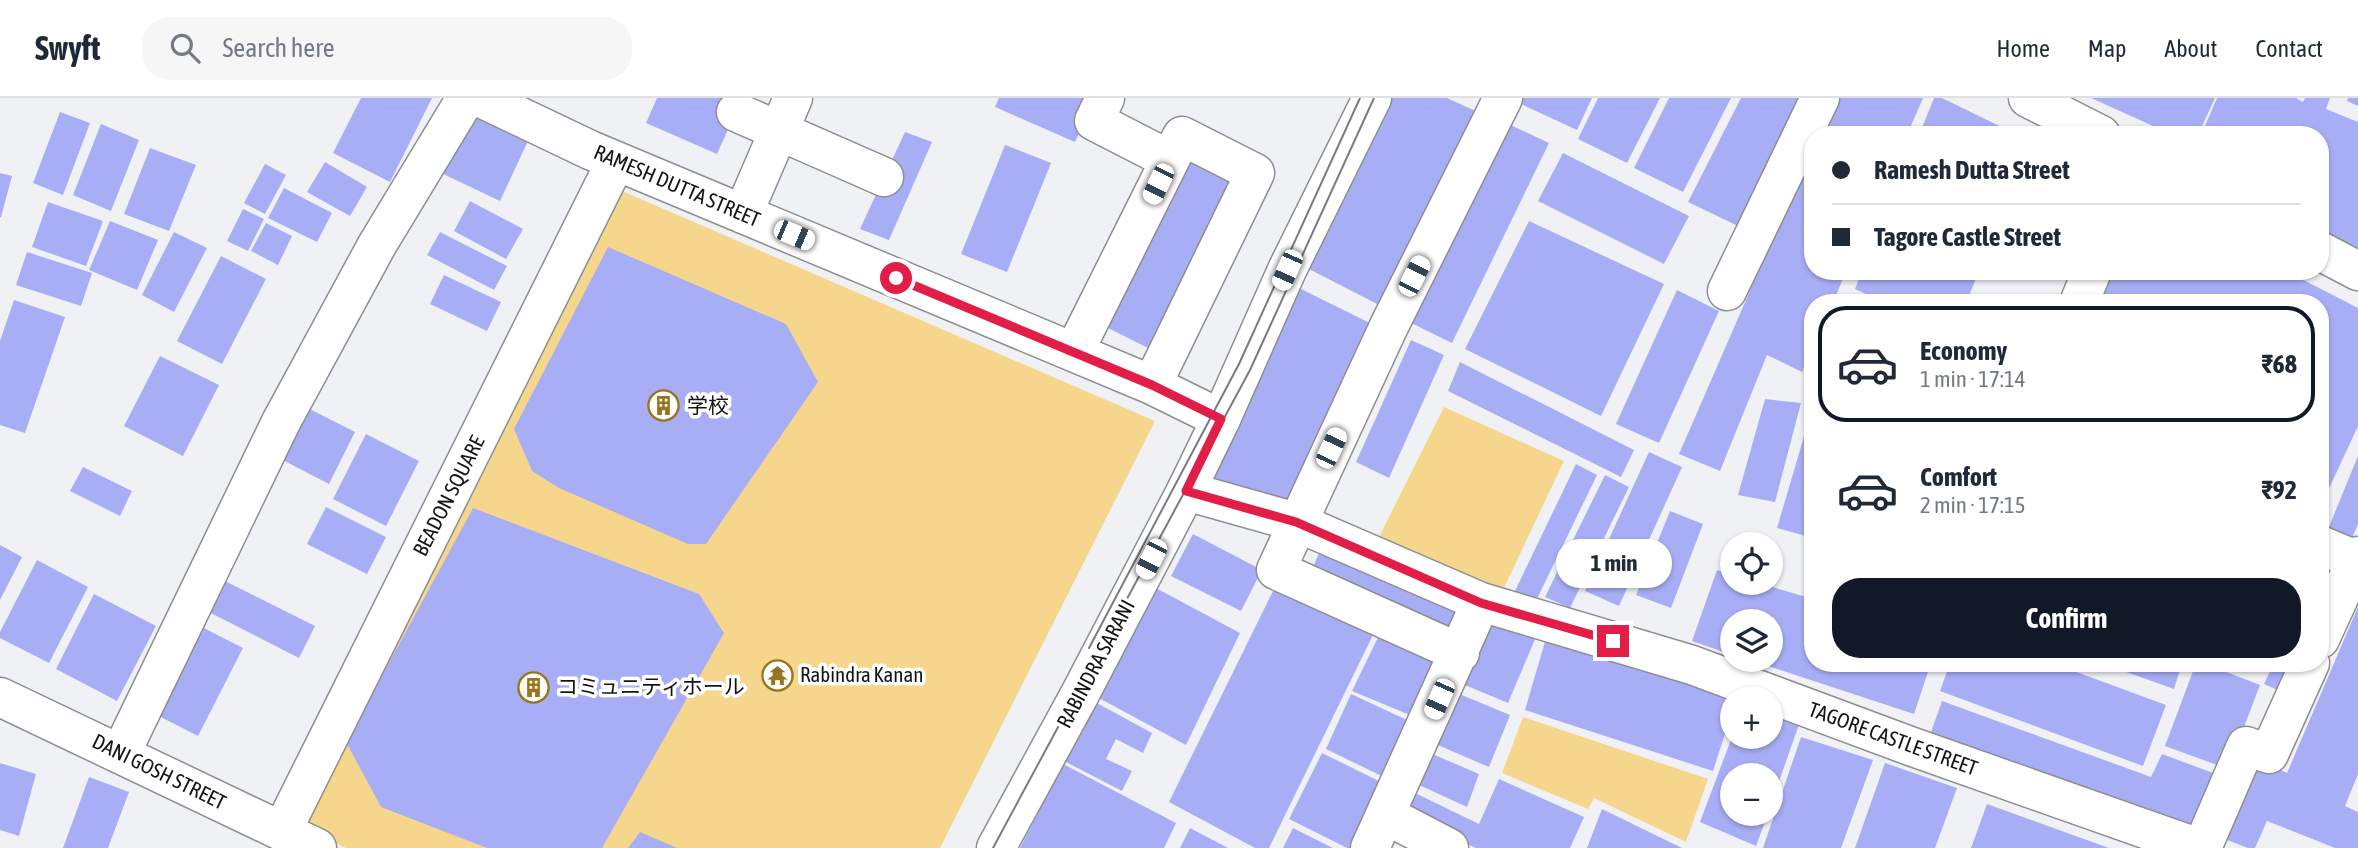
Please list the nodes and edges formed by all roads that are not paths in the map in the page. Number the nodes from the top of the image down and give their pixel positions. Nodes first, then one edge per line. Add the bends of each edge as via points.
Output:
1 (466, 98) edge
2 (1105, 98) edge
3 (1372, 98) edge
4 (1503, 98) edge
5 (1820, 98) edge
6 (2028, 98) edge
7 (505, 103) edge
8 (736, 112) dead end
9 (786, 114) edge
10 (1807, 126) edge
11 (2083, 126) edge
12 (1804, 131) edge
13 (1170, 160) junction
14 (616, 161) junction
15 (884, 177) dead end
16 (743, 214) junction
17 (2329, 256) edge
18 (2358, 271) edge
19 (1727, 291) dead end
20 (1074, 352) junction
21 (1152, 385) junction
22 (1221, 419) junction
23 (1186, 491) junction
24 (1296, 522) junction
25 (2329, 548) edge
26 (2357, 558) edge
27 (1481, 603) junction
28 (2329, 619) edge
29 (1460, 653) junction
30 (2306, 672) edge
31 (0, 697) edge
32 (121, 753) junction
33 (282, 831) junction
34 (1378, 832) edge
35 (317, 848) edge
36 (996, 848) edge
37 (1449, 848) edge
38 (2200, 848) edge

1 - 32 street via 377,245 281,422
2 - 13 street via 1094,121
3 - 22 street, RABINDRA SARANI via 1287,270
4 - 24 street
5 - 10 street
6 - 11 street
7 - 14 street, RAMESH DUTTA STREET
8 - 9 street
9 - 15 street
9 - 16 street
12 - 19 street
13 - 20 street
13 - 21 street via 1182,136 1255,173
14 - 16 street, RAMESH DUTTA STREET
14 - 33 street, BEADON SQUARE
16 - 20 street, RAMESH DUTTA STREET
17 - 18 street
20 - 21 street, RAMESH DUTTA STREET
21 - 22 street, RAMESH DUTTA STREET
22 - 23 street, RABINDRA SARANI
23 - 24 street, TAGORE CASTLE STREET
23 - 36 street, RABINDRA SARANI
24 - 27 street, TAGORE CASTLE STREET
24 - 29 street via 1276,570
25 - 26 street
26 - 28 street
27 - 29 street
27 - 38 street, TAGORE CASTLE STREET via 1692,665
29 - 34 street
30 - 38 street via 2269,754 2246,746
31 - 32 street, DANI GOSH STREET
32 - 33 street, DANI GOSH STREET
33 - 35 street, DANI GOSH STREET
34 - 37 street

